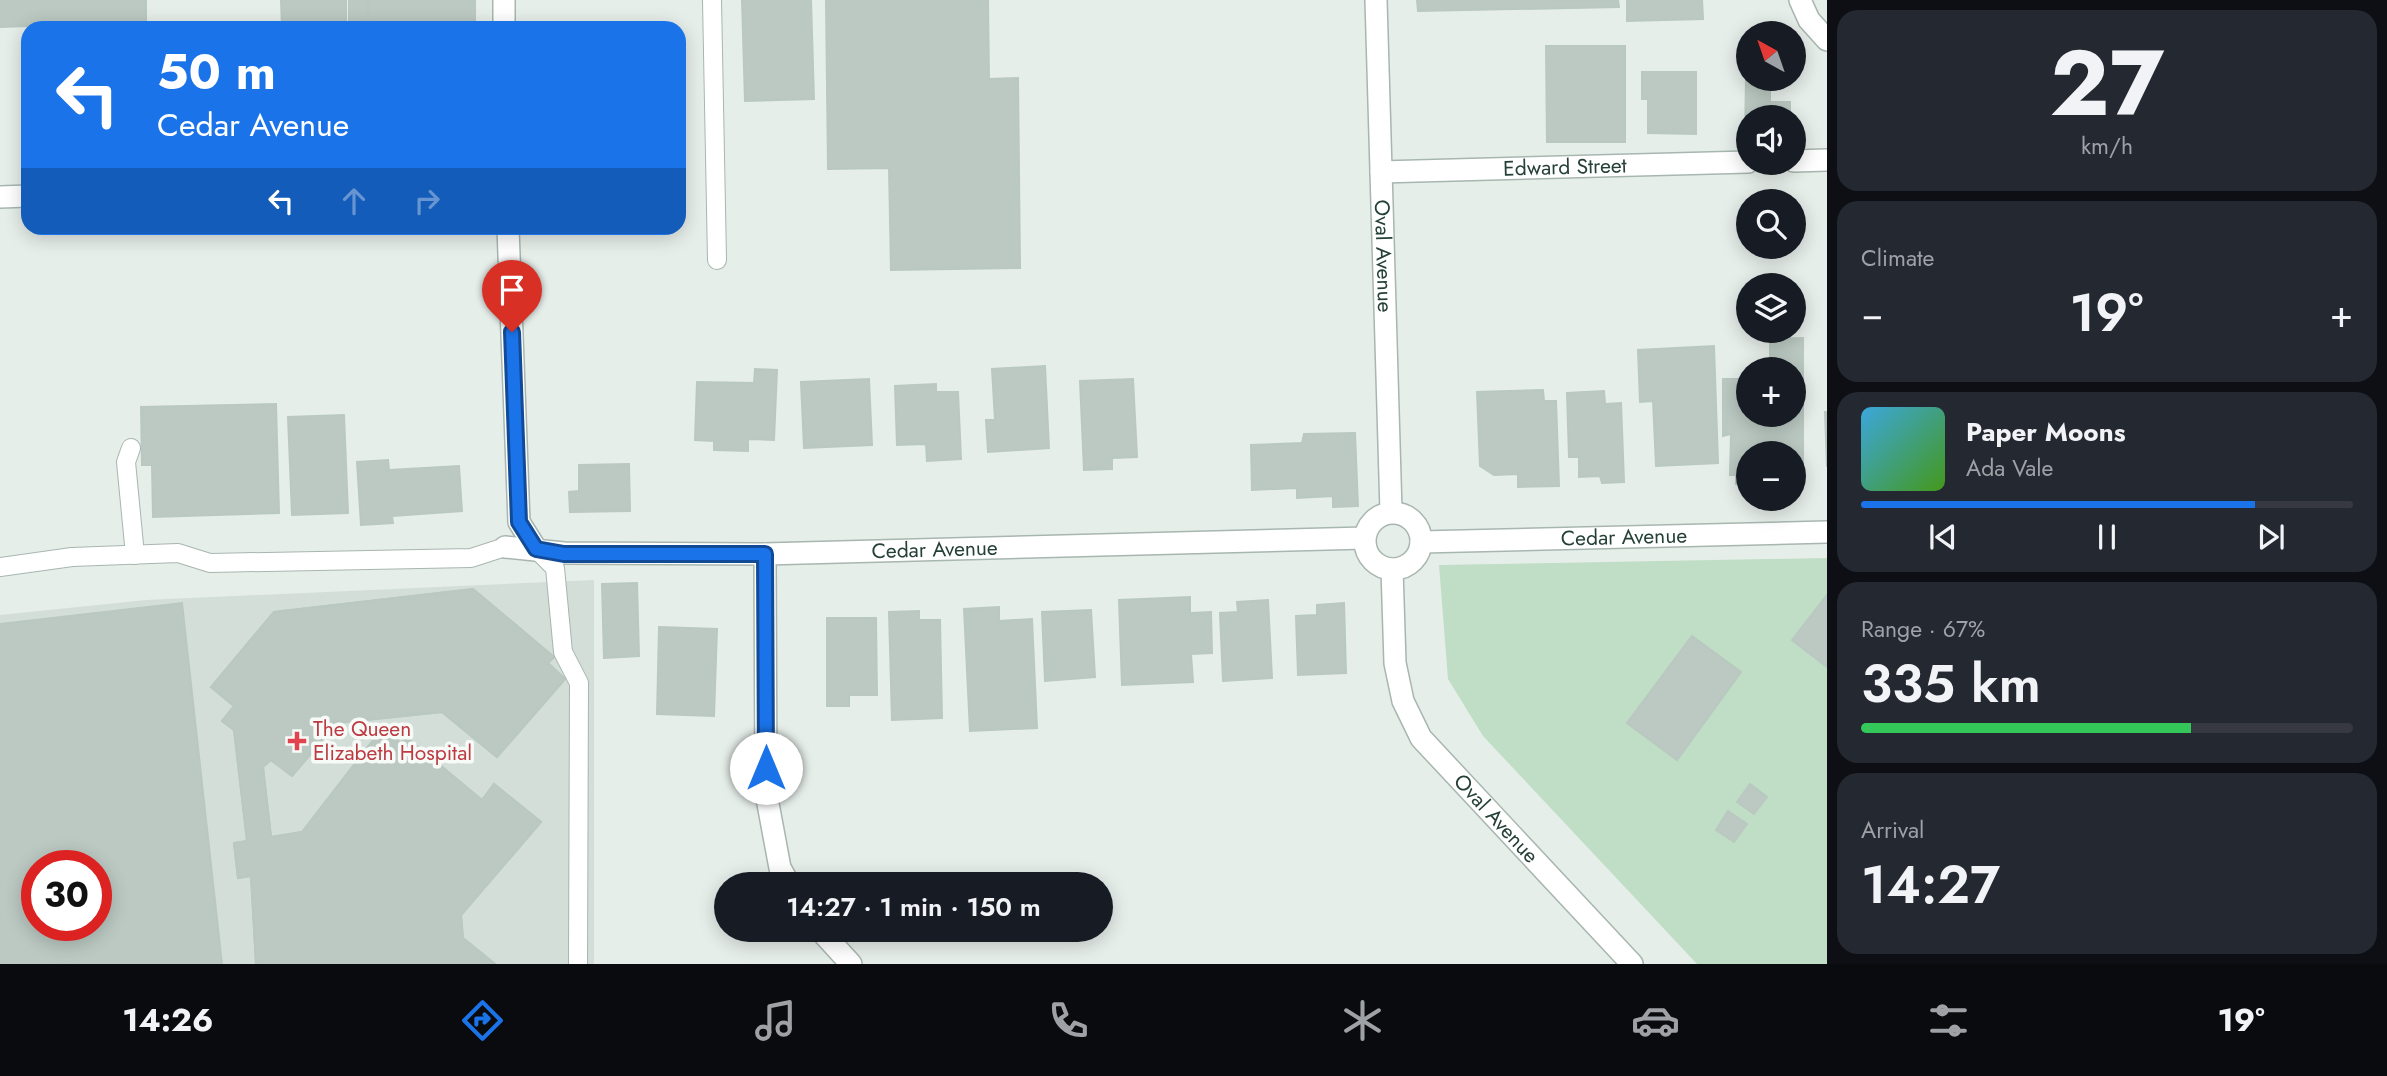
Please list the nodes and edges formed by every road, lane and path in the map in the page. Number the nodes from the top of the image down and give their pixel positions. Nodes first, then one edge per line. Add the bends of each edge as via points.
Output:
1 (504, 0) edge
2 (712, 0) edge
3 (1376, 0) edge
4 (1800, 0) edge
5 (505, 21) edge
6 (1827, 40) edge
7 (1827, 160) edge
8 (1806, 161) edge
9 (1736, 162) edge
10 (1381, 172) junction
11 (21, 196) edge
12 (0, 197) edge
13 (509, 235) edge
14 (717, 260) dead end
15 (131, 448) dead end
16 (1391, 512) junction
17 (1827, 531) edge
18 (1365, 538) junction
19 (1421, 542) junction
20 (505, 548) joint
21 (536, 549) junction
22 (765, 554) junction
23 (135, 555) junction
24 (0, 567) edge
25 (1392, 569) junction
26 (782, 872) edge
27 (831, 942) edge
28 (578, 964) edge
29 (851, 964) edge
30 (1632, 964) edge

1 - 5 street
2 - 14 lane
3 - 10 street, Oval Avenue
4 - 6 street via 1809,20
7 - 8 street
9 - 10 street, Edward Street
10 - 16 street, Oval Avenue
11 - 12 street
13 - 21 street via 519,522
15 - 23 lane via 126,462
16 - 18 street via 1377,518
16 - 19 street via 1413,520
17 - 19 street, Cedar Avenue
18 - 22 street, Cedar Avenue
18 - 25 street via 1368,552 1378,564
19 - 25 street via 1413,561
20 - 21 street, Cedar Avenue
20 - 23 lane via 471,558 330,562 210,563 178,553
21 - 22 street, Cedar Avenue via 564,554
21 - 28 lane via 555,568 563,652 579,683
22 - 26 street via 766,793
23 - 24 lane via 72,557
25 - 30 street, Oval Avenue via 1395,663 1403,701 1421,738
27 - 29 street

